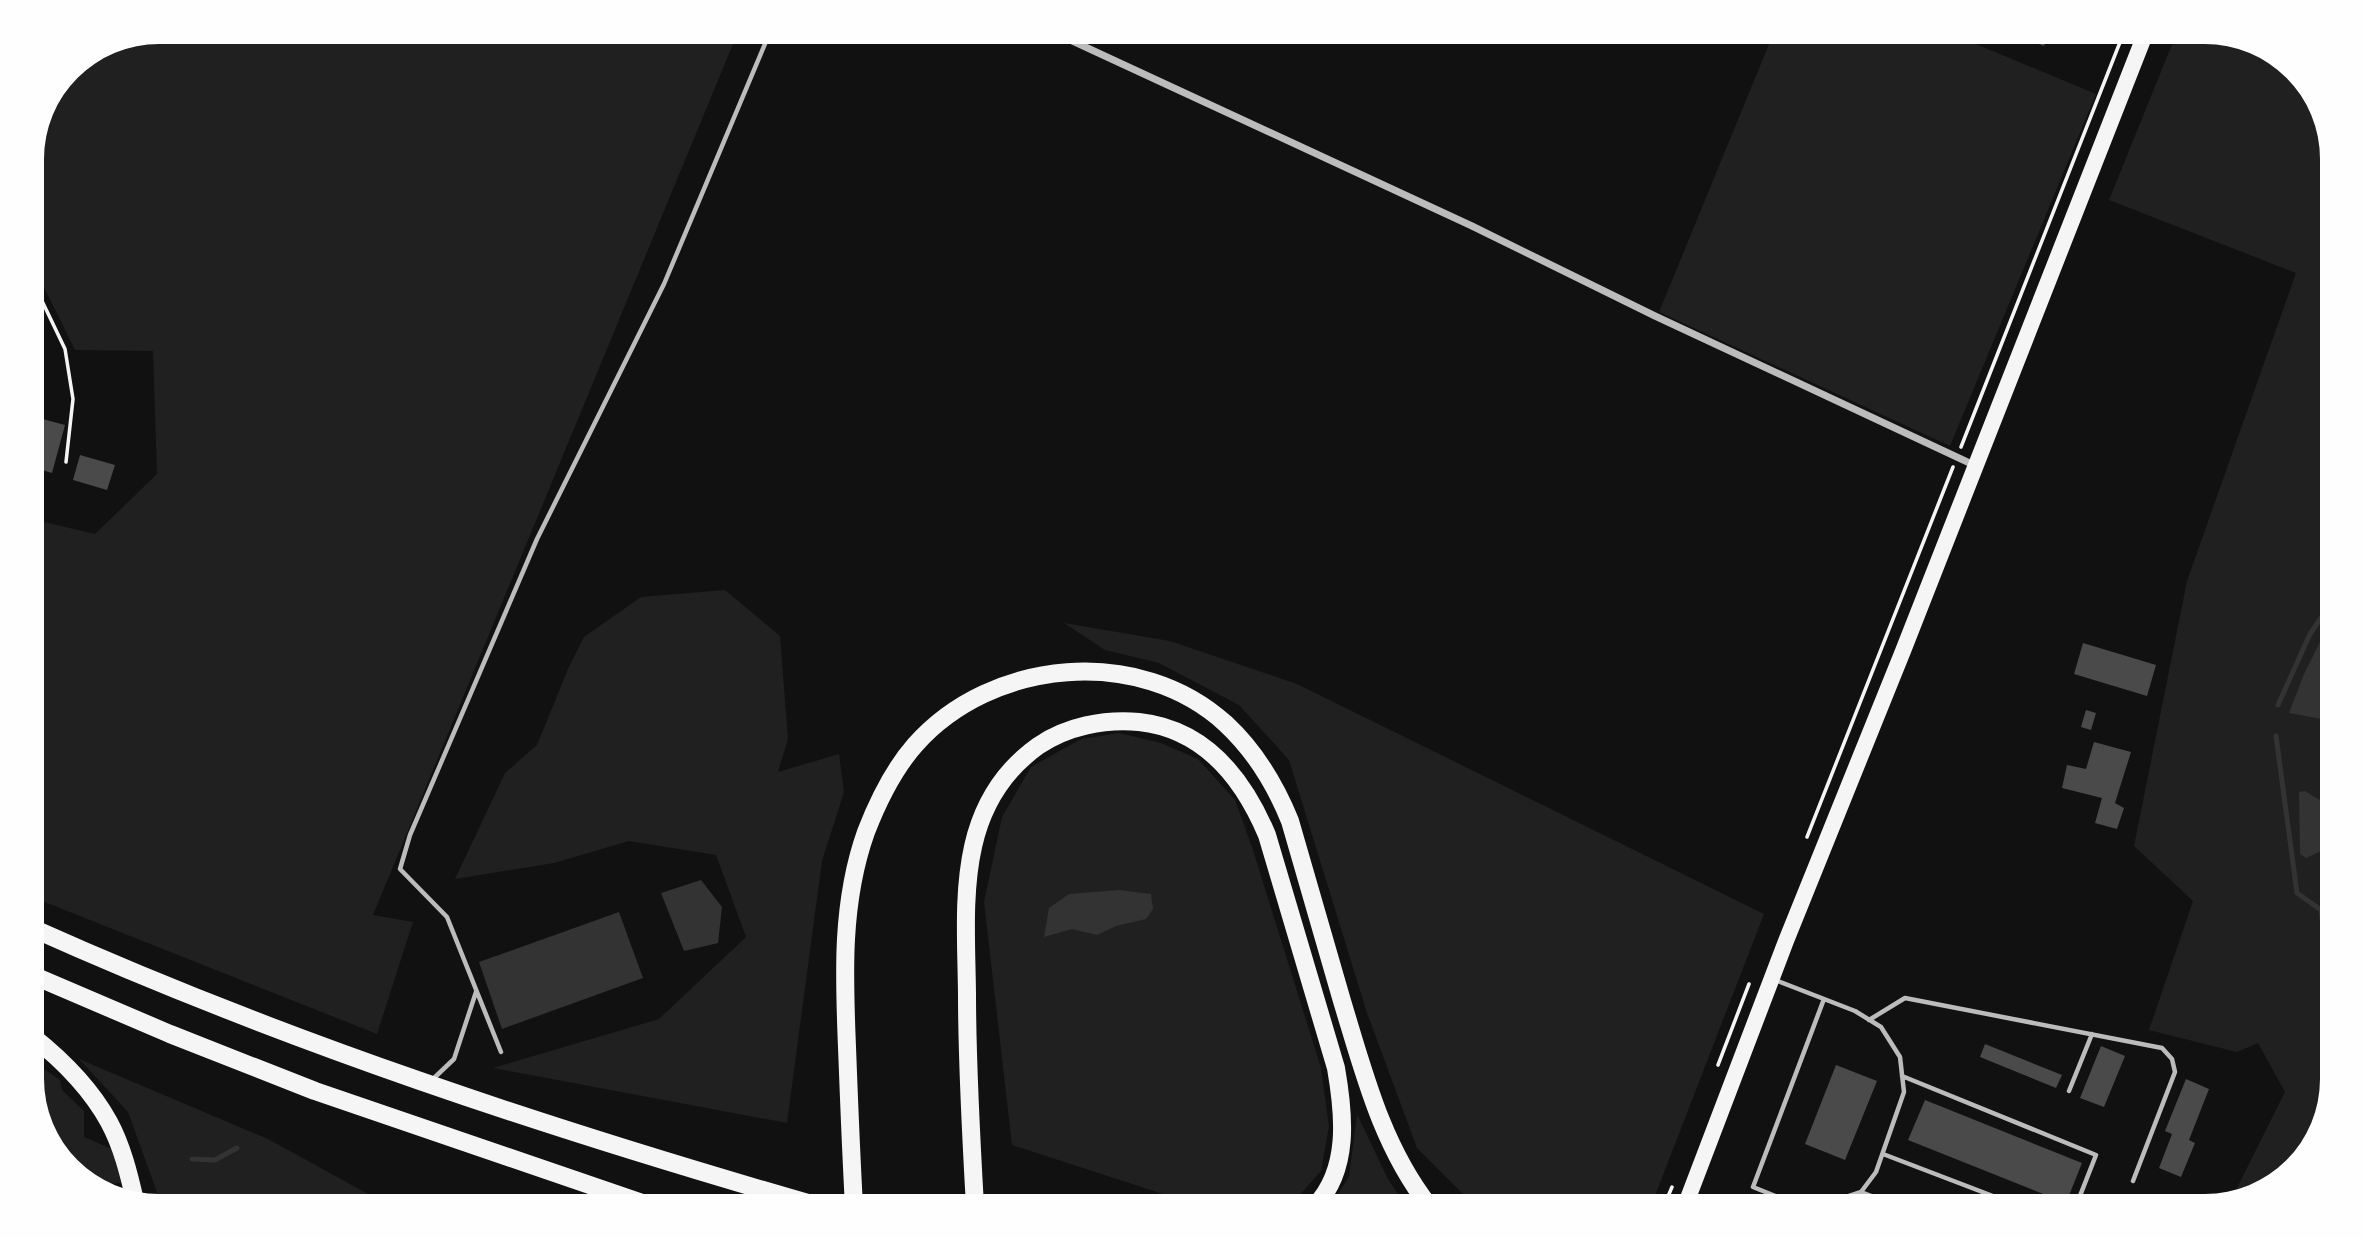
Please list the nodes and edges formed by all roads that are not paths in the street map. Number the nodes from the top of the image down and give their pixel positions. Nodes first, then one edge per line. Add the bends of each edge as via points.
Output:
1 (765, 44) edge
2 (1079, 44) edge
3 (2142, 44) edge
4 (1976, 466) junction
5 (44, 933) edge
6 (1772, 979) junction
7 (44, 980) edge
8 (477, 991) junction
9 (1824, 999) junction
10 (1869, 1020) junction
11 (2092, 1034) junction
12 (44, 1047) edge
13 (501, 1052) dead end
14 (1902, 1076) junction
15 (427, 1084) junction
16 (2069, 1091) dead end
17 (1883, 1154) junction
18 (2133, 1181) dead end
19 (133, 1191) edge
20 (1861, 1192) junction
21 (616, 1194) edge
22 (775, 1194) edge
23 (853, 1194) edge
24 (974, 1194) edge
25 (1325, 1194) edge
26 (1420, 1194) edge
27 (1690, 1194) edge
28 (1770, 1194) edge
29 (1856, 1194) edge
30 (1866, 1194) edge
31 (1988, 1194) edge
32 (2081, 1194) edge

1 - 8 lane via 664,284 537,539 410,835 400,869 447,917
2 - 4 street
3 - 4 main road
4 - 6 main road
5 - 15 highway via 318,1045
6 - 9 lane
6 - 27 main road
7 - 21 highway via 315,1091
8 - 13 lane
8 - 15 lane via 454,1059
9 - 10 lane
9 - 28 lane via 1753,1187
10 - 11 lane via 1905,998
10 - 14 lane via 1881,1027 1900,1057
11 - 16 lane
11 - 18 lane via 2162,1048 2172,1059 2175,1073
12 - 19 highway via 76,1077 109,1122
14 - 17 lane via 1904,1092
14 - 32 lane via 2096,1154
15 - 22 highway
17 - 20 lane
17 - 31 lane
20 - 29 lane
20 - 30 lane
23 - 26 highway via 846,929 858,856 878,803 916,744 978,696 1042,674 1098,671 1126,674 1173,690 1225,723 1276,786 1368,1088 1395,1155
24 - 25 highway via 965,892 973,842 995,790 1024,756 1066,731 1109,721 1143,723 1178,733 1212,753 1245,789 1267,835 1341,1097 1341,1151

